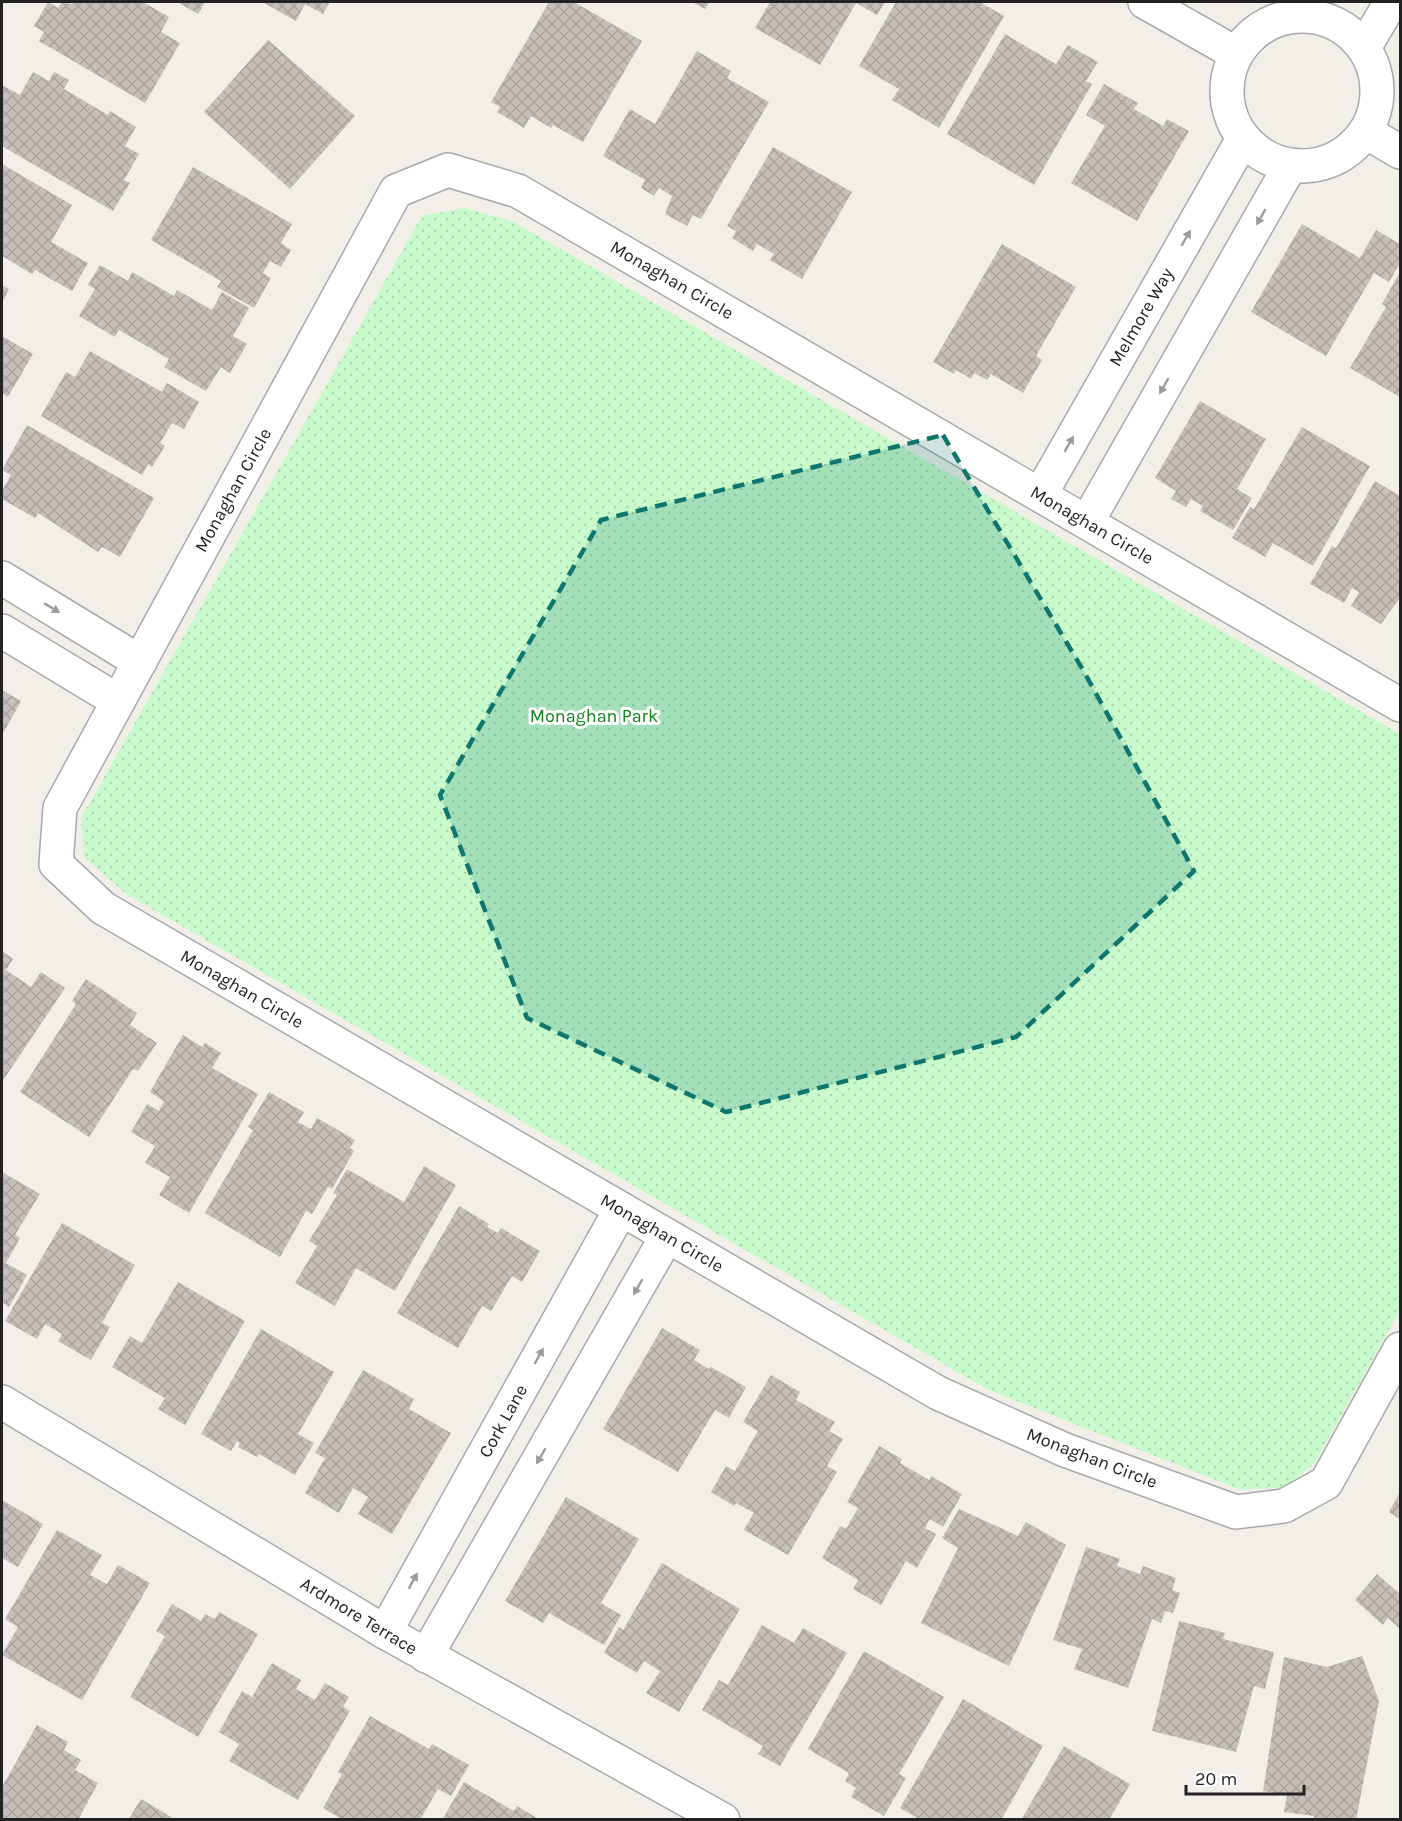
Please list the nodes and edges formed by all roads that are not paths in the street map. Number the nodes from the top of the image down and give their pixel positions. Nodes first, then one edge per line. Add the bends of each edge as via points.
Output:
1 (1145, 2) edge
2 (1391, 2) edge
3 (1321, 9) edge
4 (1364, 48) junction
5 (1235, 53) junction
6 (1366, 132) junction
7 (1243, 139) junction
8 (1401, 152) edge
9 (1290, 166) junction
10 (1040, 495) junction
11 (1087, 522) junction
12 (2, 578) edge
13 (2, 631) edge
14 (140, 662) junction
15 (118, 701) junction
16 (1401, 705) edge
17 (621, 1209) junction
18 (667, 1236) junction
19 (1401, 1350) edge
20 (2, 1402) edge
21 (385, 1632) junction
22 (426, 1656) junction
23 (723, 1820) edge

1 - 5 street
2 - 4 street
3 - 4 street
3 - 5 street via 1274,20 1252,33
4 - 6 street via 1376,72 1377,99
5 - 7 street via 1225,90 1230,116
6 - 8 street
6 - 9 street via 1348,152 1324,164
7 - 9 street via 1265,158
10 -> 7 street, Melmore Way
9 -> 11 street
10 - 11 street, Monaghan Circle
10 - 14 street, Monaghan Circle via 518,190 448,170 396,191
11 - 16 street, Monaghan Circle
12 -> 14 street
13 - 15 street
14 - 15 street, Monaghan Circle
15 - 17 street, Monaghan Circle via 60,808 56,864 103,908
17 - 18 street, Monaghan Circle
21 -> 17 street, Cork Lane
18 - 19 street, Monaghan Circle via 938,1393 1065,1450 1236,1512 1284,1506 1326,1483
18 -> 22 street
20 - 21 street, Ardmore Terrace
21 - 22 street, Ardmore Terrace
22 - 23 street, Ardmore Terrace

